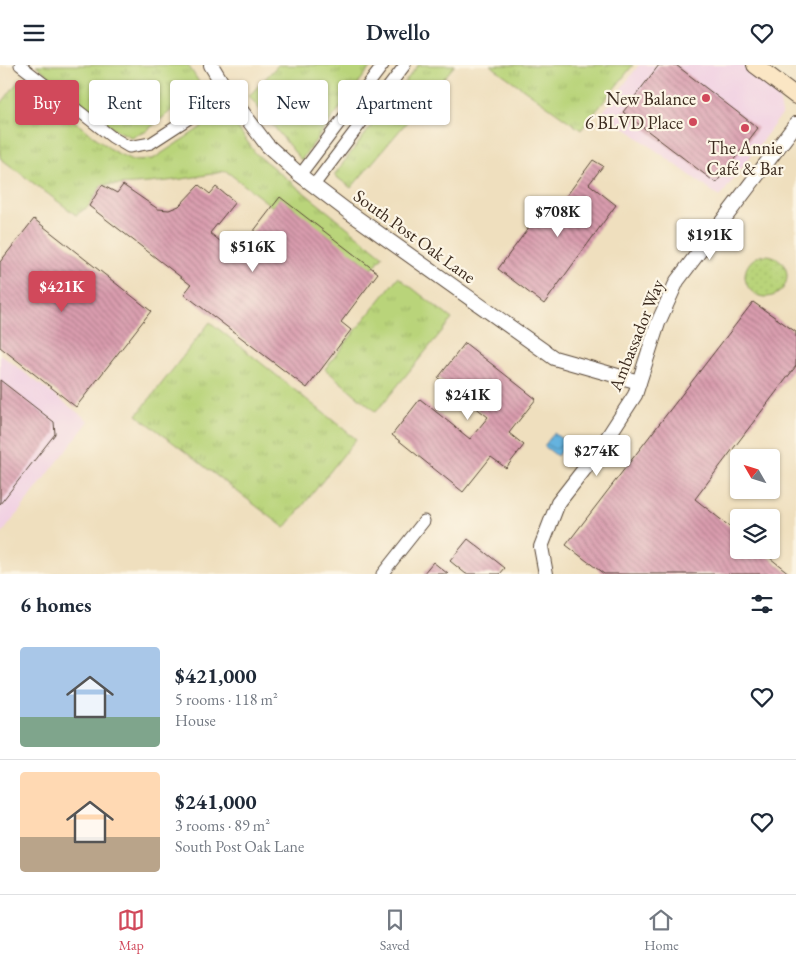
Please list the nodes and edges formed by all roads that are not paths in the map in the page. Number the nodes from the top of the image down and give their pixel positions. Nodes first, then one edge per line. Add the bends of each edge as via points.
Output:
1 (20, 65) edge
2 (211, 65) edge
3 (383, 65) edge
4 (405, 65) edge
5 (755, 65) edge
6 (220, 80) edge
7 (796, 96) edge
8 (248, 120) edge
9 (796, 124) edge
10 (179, 125) edge
11 (300, 175) junction
12 (314, 185) junction
13 (639, 382) junction
14 (424, 521) dead end
15 (382, 574) edge
16 (546, 574) edge

1 - 10 street via 112,137 130,147 151,143
2 - 6 street, South Post Oak Lane
3 - 11 street
4 - 12 street
5 - 7 main road
8 - 11 street, South Post Oak Lane via 267,145
9 - 13 street, Ambassador Way via 677,281 658,323
11 - 12 street, South Post Oak Lane
12 - 13 street, South Post Oak Lane via 554,357
13 - 16 street, Ambassador Way via 600,449 558,503 541,547
14 - 15 street

